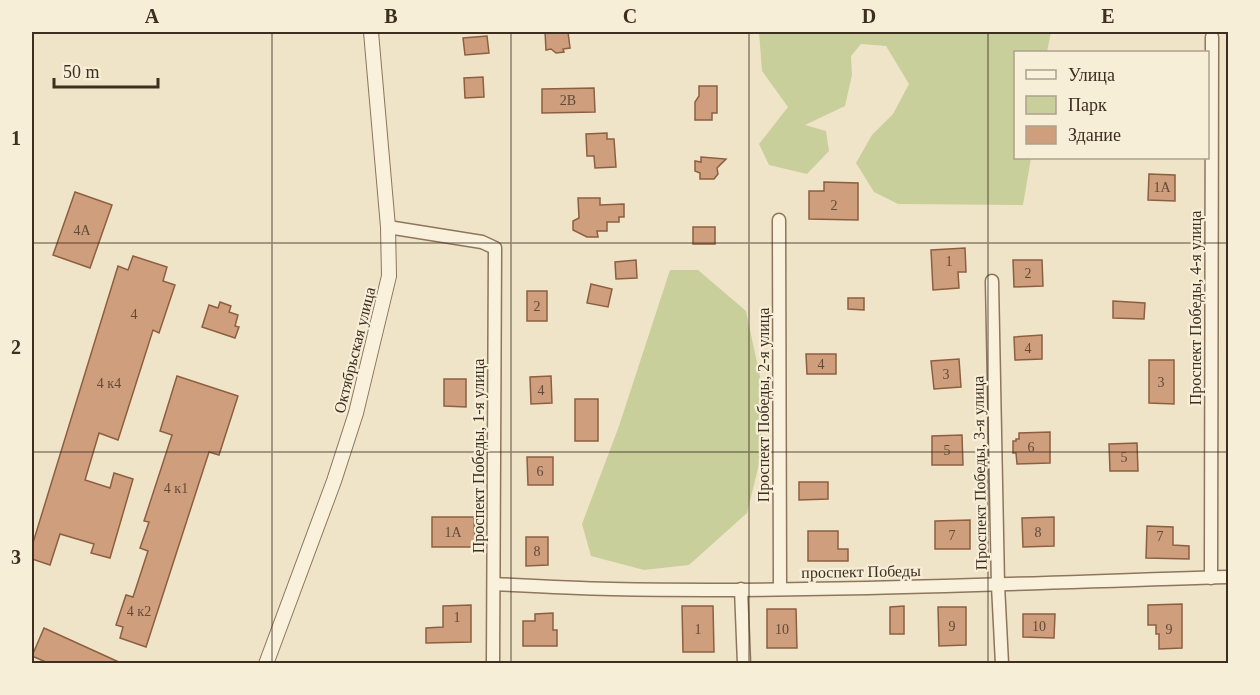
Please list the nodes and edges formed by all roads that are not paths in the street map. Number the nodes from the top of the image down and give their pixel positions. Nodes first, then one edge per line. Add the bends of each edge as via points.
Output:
1 (370, 32) edge
2 (1212, 38) dead end
3 (779, 220) dead end
4 (388, 227) junction
5 (992, 282) dead end
6 (1228, 577) edge
7 (1211, 578) junction
8 (494, 584) junction
9 (998, 585) junction
10 (741, 589) junction
11 (780, 589) junction
12 (266, 663) edge
13 (493, 663) edge
14 (744, 663) edge
15 (1002, 663) edge

1 - 4 street, Октябрьская улица
2 - 7 street, Проспект Победы, 4-я улица
3 - 11 street, Проспект Победы, 2-я улица
4 - 8 street, Проспект Победы, 1-я улица via 482,242 495,248
4 - 12 street, Октябрьская улица via 389,276 356,413
5 - 9 street, Проспект Победы, 3-я улица
6 - 7 street, проспект Победы
7 - 9 street, проспект Победы
8 - 10 street, проспект Победы
8 - 13 street, Проспект Победы, 1-я улица
9 - 11 street, проспект Победы
9 - 15 street, Проспект Победы, 3-я улица
10 - 11 street, проспект Победы
10 - 14 street

